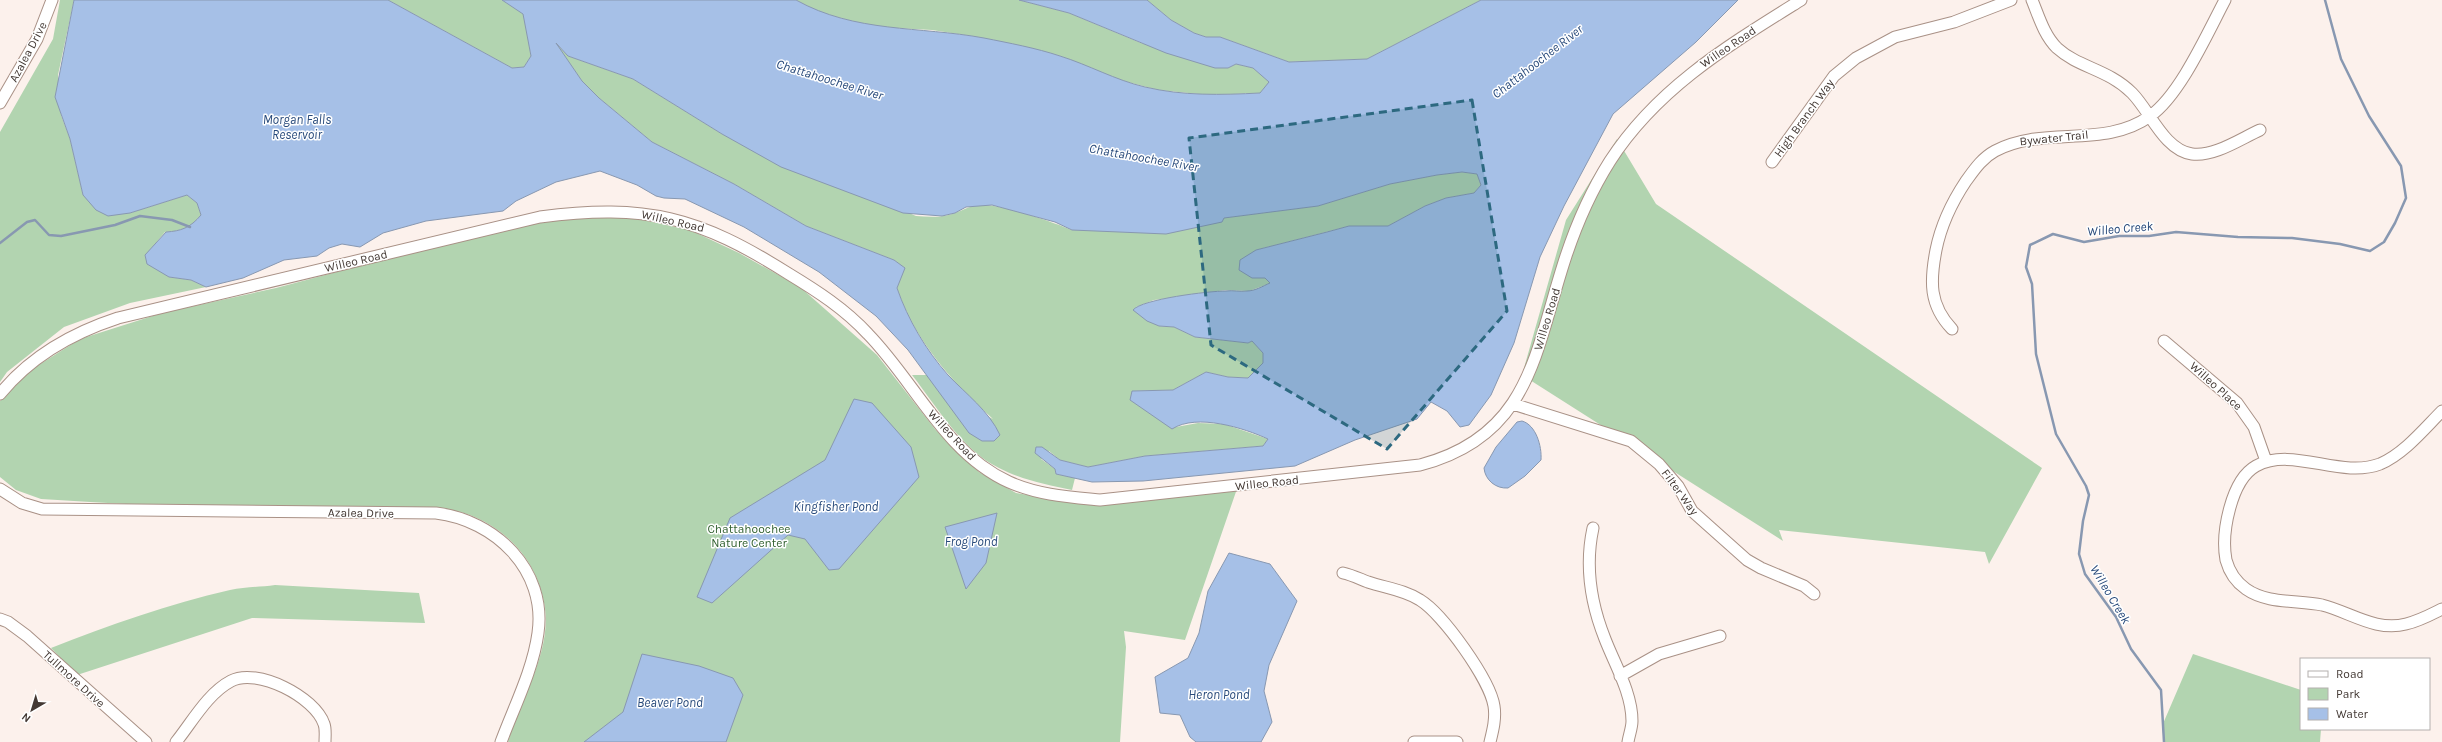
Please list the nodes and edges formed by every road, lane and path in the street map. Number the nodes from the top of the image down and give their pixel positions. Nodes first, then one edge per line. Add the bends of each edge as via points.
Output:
1 (52, 0) edge
2 (1801, 0) edge
3 (2011, 0) edge
4 (2032, 0) edge
5 (2225, 0) edge
6 (0, 103) edge
7 (2151, 116) junction
8 (2260, 130) dead end
9 (1772, 162) dead end
10 (1952, 329) dead end
11 (2164, 341) dead end
12 (0, 394) edge
13 (1513, 404) junction
14 (2442, 411) edge
15 (2266, 462) junction
16 (0, 489) edge
17 (1593, 528) dead end
18 (1342, 573) dead end
19 (1814, 594) dead end
20 (2442, 609) edge
21 (0, 619) edge
22 (1720, 636) dead end
23 (1620, 676) junction
24 (146, 742) edge
25 (176, 742) edge
26 (325, 742) edge
27 (501, 742) edge
28 (1414, 742) edge
29 (1457, 742) edge
30 (1490, 742) edge
31 (1628, 742) edge

1 - 6 street, Azalea Drive via 37,38
2 - 13 street, Willeo Road via 1724,48 1691,72 1649,111 1619,147 1582,213 1527,379
3 - 9 street, High Branch Way via 1954,22 1895,37 1856,58 1834,76
4 - 7 street via 2044,30 2057,48 2069,57 2121,82
5 - 7 street, Bywater Trail via 2176,89
7 - 8 street via 2168,141 2191,154 2213,151
7 - 10 street, Bywater Trail via 2118,131 2014,143 1994,151 1978,164 1946,215 1938,237 1933,266 1935,301 1941,317
11 - 15 street, Willeo Place via 2240,406 2254,427
12 - 13 street, Willeo Road via 26,367 52,348 82,332 118,318 540,217 606,211 650,214 696,224 736,243 800,281 838,306 869,334 935,418 983,467 1009,482 1055,495 1100,500 1420,465 1445,458 1469,446 1491,429
13 - 19 street, Filter Way via 1631,441 1659,464 1678,486 1692,511 1747,560 1804,586
14 - 15 street via 2402,448 2379,464 2345,468 2282,459
15 - 20 street via 2255,467 2240,481 2231,504 2225,552 2229,567 2240,585 2260,596 2322,605 2380,625 2407,624
16 - 27 street, Azalea Drive via 22,503 42,509 436,513 476,523 498,536 514,552 531,582 539,608 535,650
17 - 23 street via 1589,548 1595,607
18 - 30 street via 1407,593 1420,600 1439,617 1490,689 1494,718
21 - 24 street, Tullmore Drive via 22,632
22 - 23 street via 1659,654
23 - 31 street via 1629,698 1632,721
25 - 26 street via 218,690 231,681 250,677 273,683 308,702 324,724
28 - 29 street

